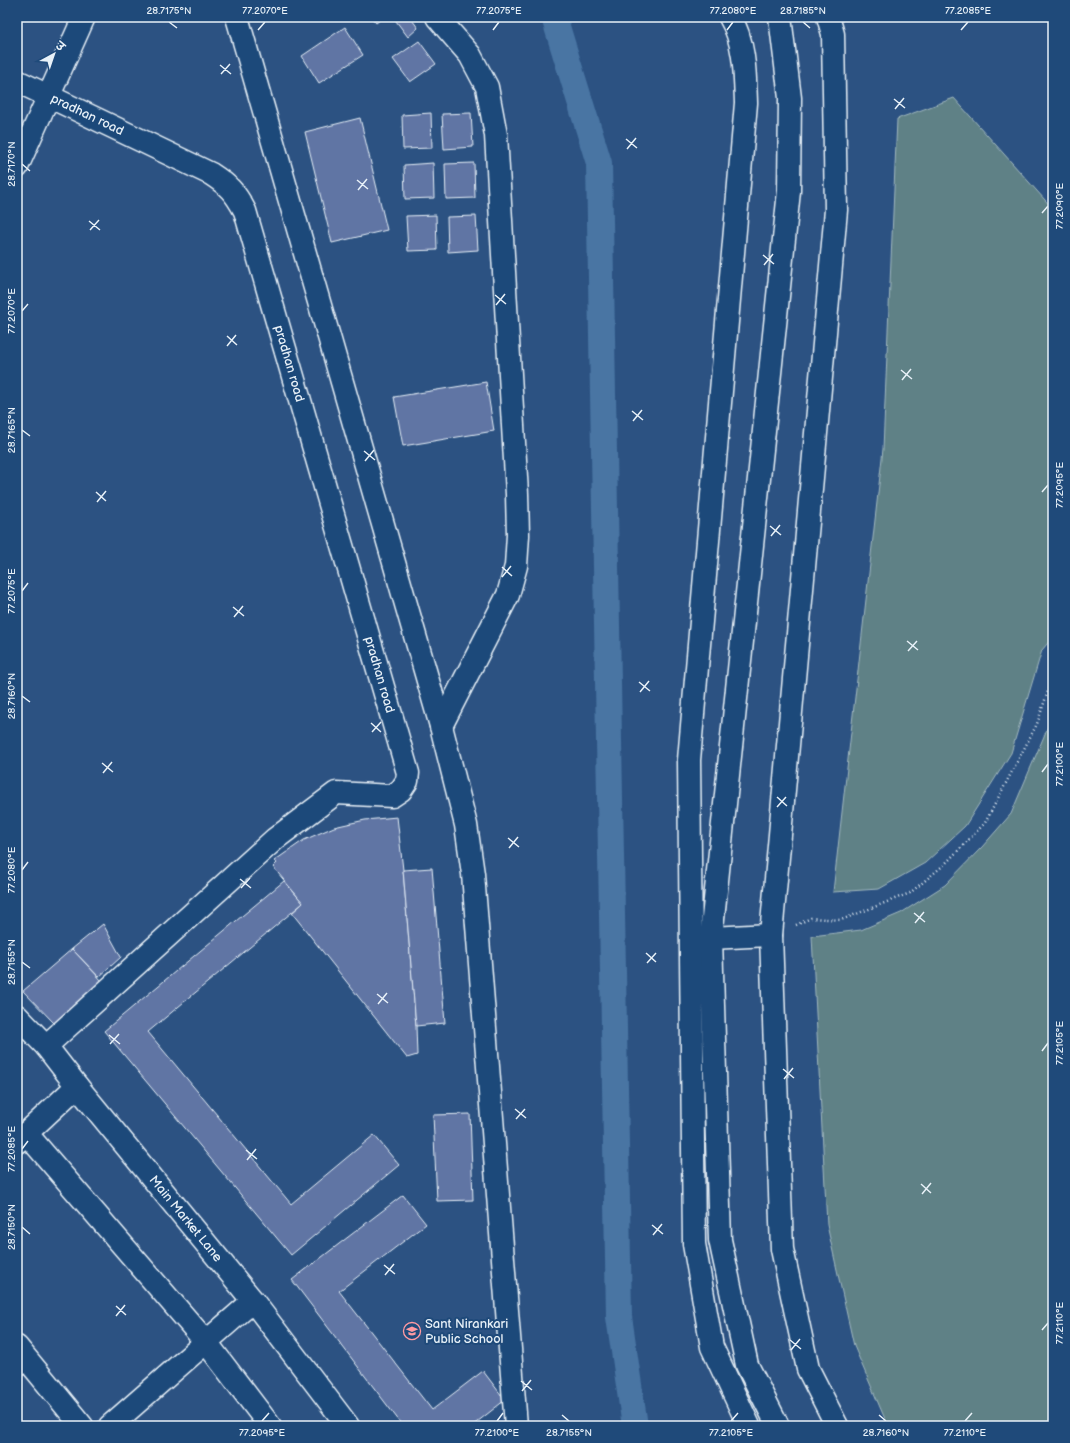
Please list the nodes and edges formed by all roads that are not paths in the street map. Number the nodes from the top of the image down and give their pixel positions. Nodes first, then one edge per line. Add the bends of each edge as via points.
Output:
1 (84, 17) edge
2 (237, 17) edge
3 (436, 17) edge
4 (730, 17) edge
5 (780, 17) edge
6 (828, 17) edge
7 (17, 82) edge
8 (48, 96) junction
9 (17, 167) edge
10 (441, 726) junction
11 (771, 935) junction
12 (711, 938) junction
13 (17, 1016) edge
14 (46, 1046) junction
15 (77, 1086) junction
16 (22, 1137) edge
17 (253, 1301) junction
18 (206, 1342) junction
19 (17, 1347) edge
20 (82, 1426) edge
21 (110, 1426) edge
22 (270, 1426) edge
23 (348, 1426) edge
24 (516, 1426) edge
25 (749, 1426) edge
26 (778, 1426) edge
27 (837, 1426) edge

1 - 8 street
2 - 10 street
3 - 10 street via 470,55 487,87 496,135 518,501 516,566 508,595
4 - 25 street via 744,63 746,103 689,760 694,1244 712,1347
5 - 12 street via 790,98 789,191
6 - 11 street via 833,34 836,210
7 - 8 street, pradhan road
8 - 9 street
8 - 14 street, pradhan road via 211,174 225,183 245,211 408,773 407,781 401,790 392,796 336,793 311,811 275,839
10 - 24 street via 466,825 473,874
11 - 12 street
11 - 27 street via 782,1249 808,1369
12 - 26 street via 720,1240 747,1365
13 - 14 street, Main Market Lane
14 - 15 street, Main Market Lane
15 - 16 street
15 - 17 street, Main Market Lane
16 - 18 street
17 - 18 street
17 - 23 street, Main Market Lane
18 - 21 street
18 - 22 street
19 - 20 street

